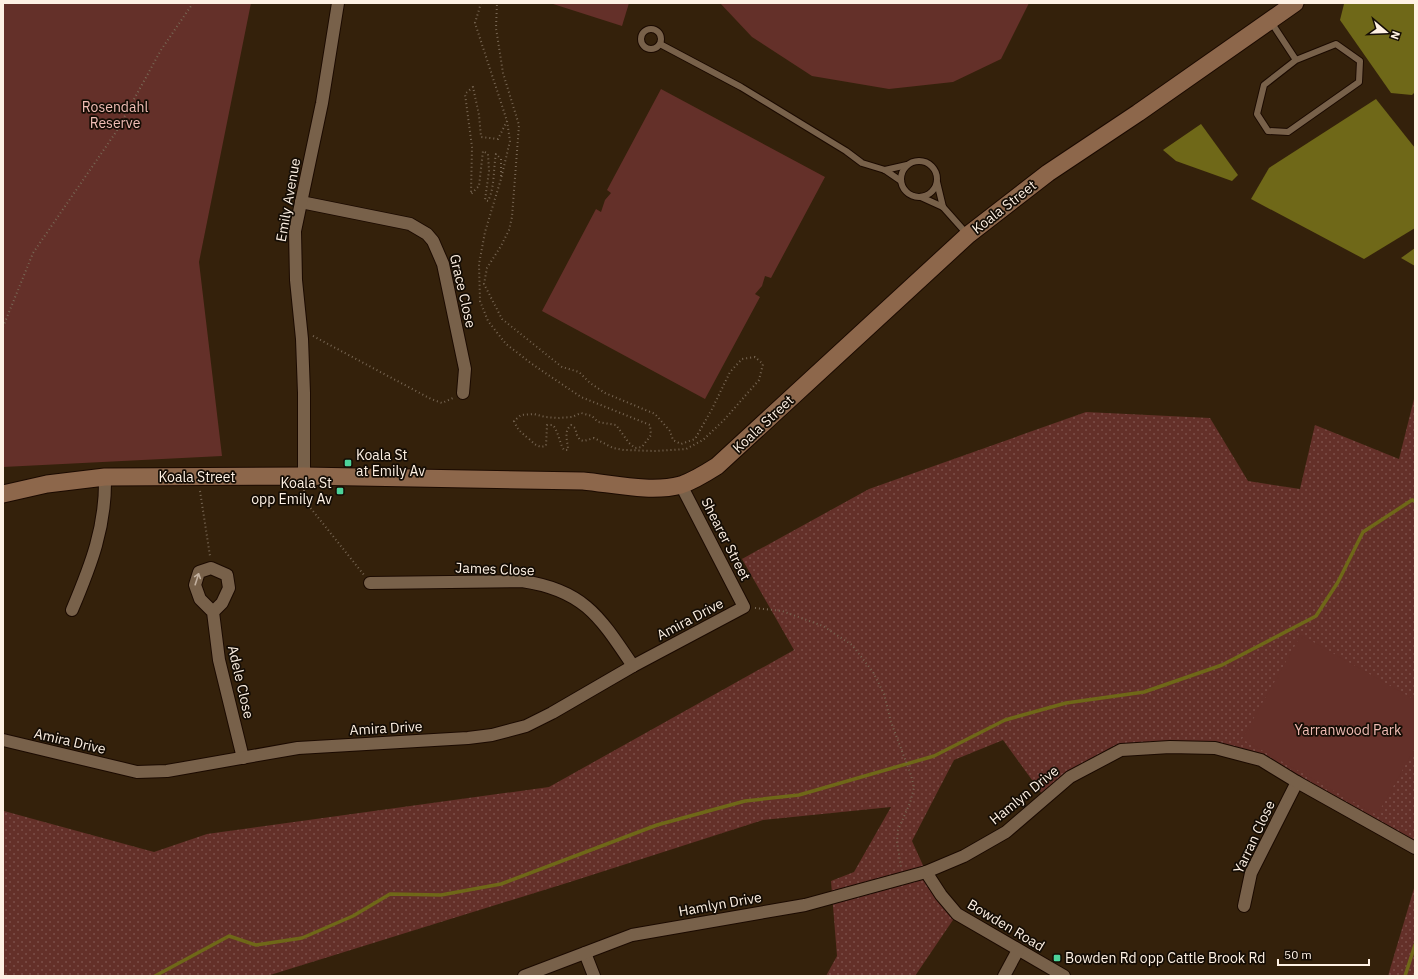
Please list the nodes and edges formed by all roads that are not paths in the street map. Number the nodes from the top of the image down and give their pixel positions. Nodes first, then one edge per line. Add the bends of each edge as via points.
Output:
1 (338, 3) edge
2 (1295, 3) edge
3 (1271, 20) junction
4 (660, 44) dead end
5 (1296, 60) junction
6 (907, 165) junction
7 (885, 170) junction
8 (901, 181) junction
9 (937, 182) junction
10 (921, 197) junction
11 (301, 202) junction
12 (943, 208) junction
13 (968, 235) junction
14 (463, 393) road end
15 (304, 476) junction
16 (105, 477) junction
17 (681, 485) junction
18 (3, 494) edge
19 (370, 583) road end
20 (744, 607) joint
21 (72, 610) dead end
22 (213, 612) junction
23 (633, 666) junction
24 (3, 740) edge
25 (243, 758) junction
26 (1297, 782) junction
27 (1415, 848) edge
28 (926, 872) junction
29 (1244, 906) dead end
30 (1018, 950) junction
31 (585, 953) junction
32 (524, 976) edge
33 (594, 976) edge
34 (1004, 976) edge
35 (1064, 976) edge

1 - 11 street, Emily Avenue via 322,103
2 - 3 street, Koala Street
3 - 5 lane
3 - 13 street, Koala Street via 1048,173
4 - 7 lane via 741,87 862,163
5 - 5 lane via 1264,85 1257,114 1268,131 1288,132 1359,82 1360,61 1336,44
6 - 7 lane
6 - 8 lane via 901,175
6 - 9 lane via 917,161 928,163 935,171
7 - 8 lane
8 - 10 lane via 906,191 915,197
9 - 10 lane via 932,192
9 - 12 lane
10 - 12 lane
11 - 14 street, Grace Close via 410,224 433,241 443,264 465,369
11 - 15 street, Emily Avenue via 295,231 295,256 304,393
12 - 13 lane
13 - 17 street, Koala Street via 727,458 708,473
15 - 16 street, Koala Street
15 - 17 street, Koala Street via 583,481 624,487 655,488
16 - 18 street, Koala Street via 47,484
16 - 21 street via 103,518 96,548
17 - 20 street, Shearer Street
19 - 23 street, James Close via 522,581 555,589 569,594 595,614
20 - 23 street, Amira Drive
22 -> 22 street via 200,599 194,585 200,572 211,568 227,575 229,588 222,603
22 - 25 street, Adele Close via 219,660
23 - 25 street, Amira Drive via 526,726 492,736 298,748
24 - 25 street, Amira Drive via 137,772 167,771
26 - 27 street, Hamlyn Drive
26 - 28 street, Hamlyn Drive via 1261,760 1215,748 1170,746 1121,750 1070,777 1006,832 964,856
26 - 29 street, Yarran Close via 1251,873
28 - 30 street, Bowden Road via 940,895 957,914
28 - 31 street, Hamlyn Drive via 805,905 632,935
30 - 34 street
30 - 35 street, Bowden Road
31 - 32 street, Hamlyn Drive
31 - 33 street

